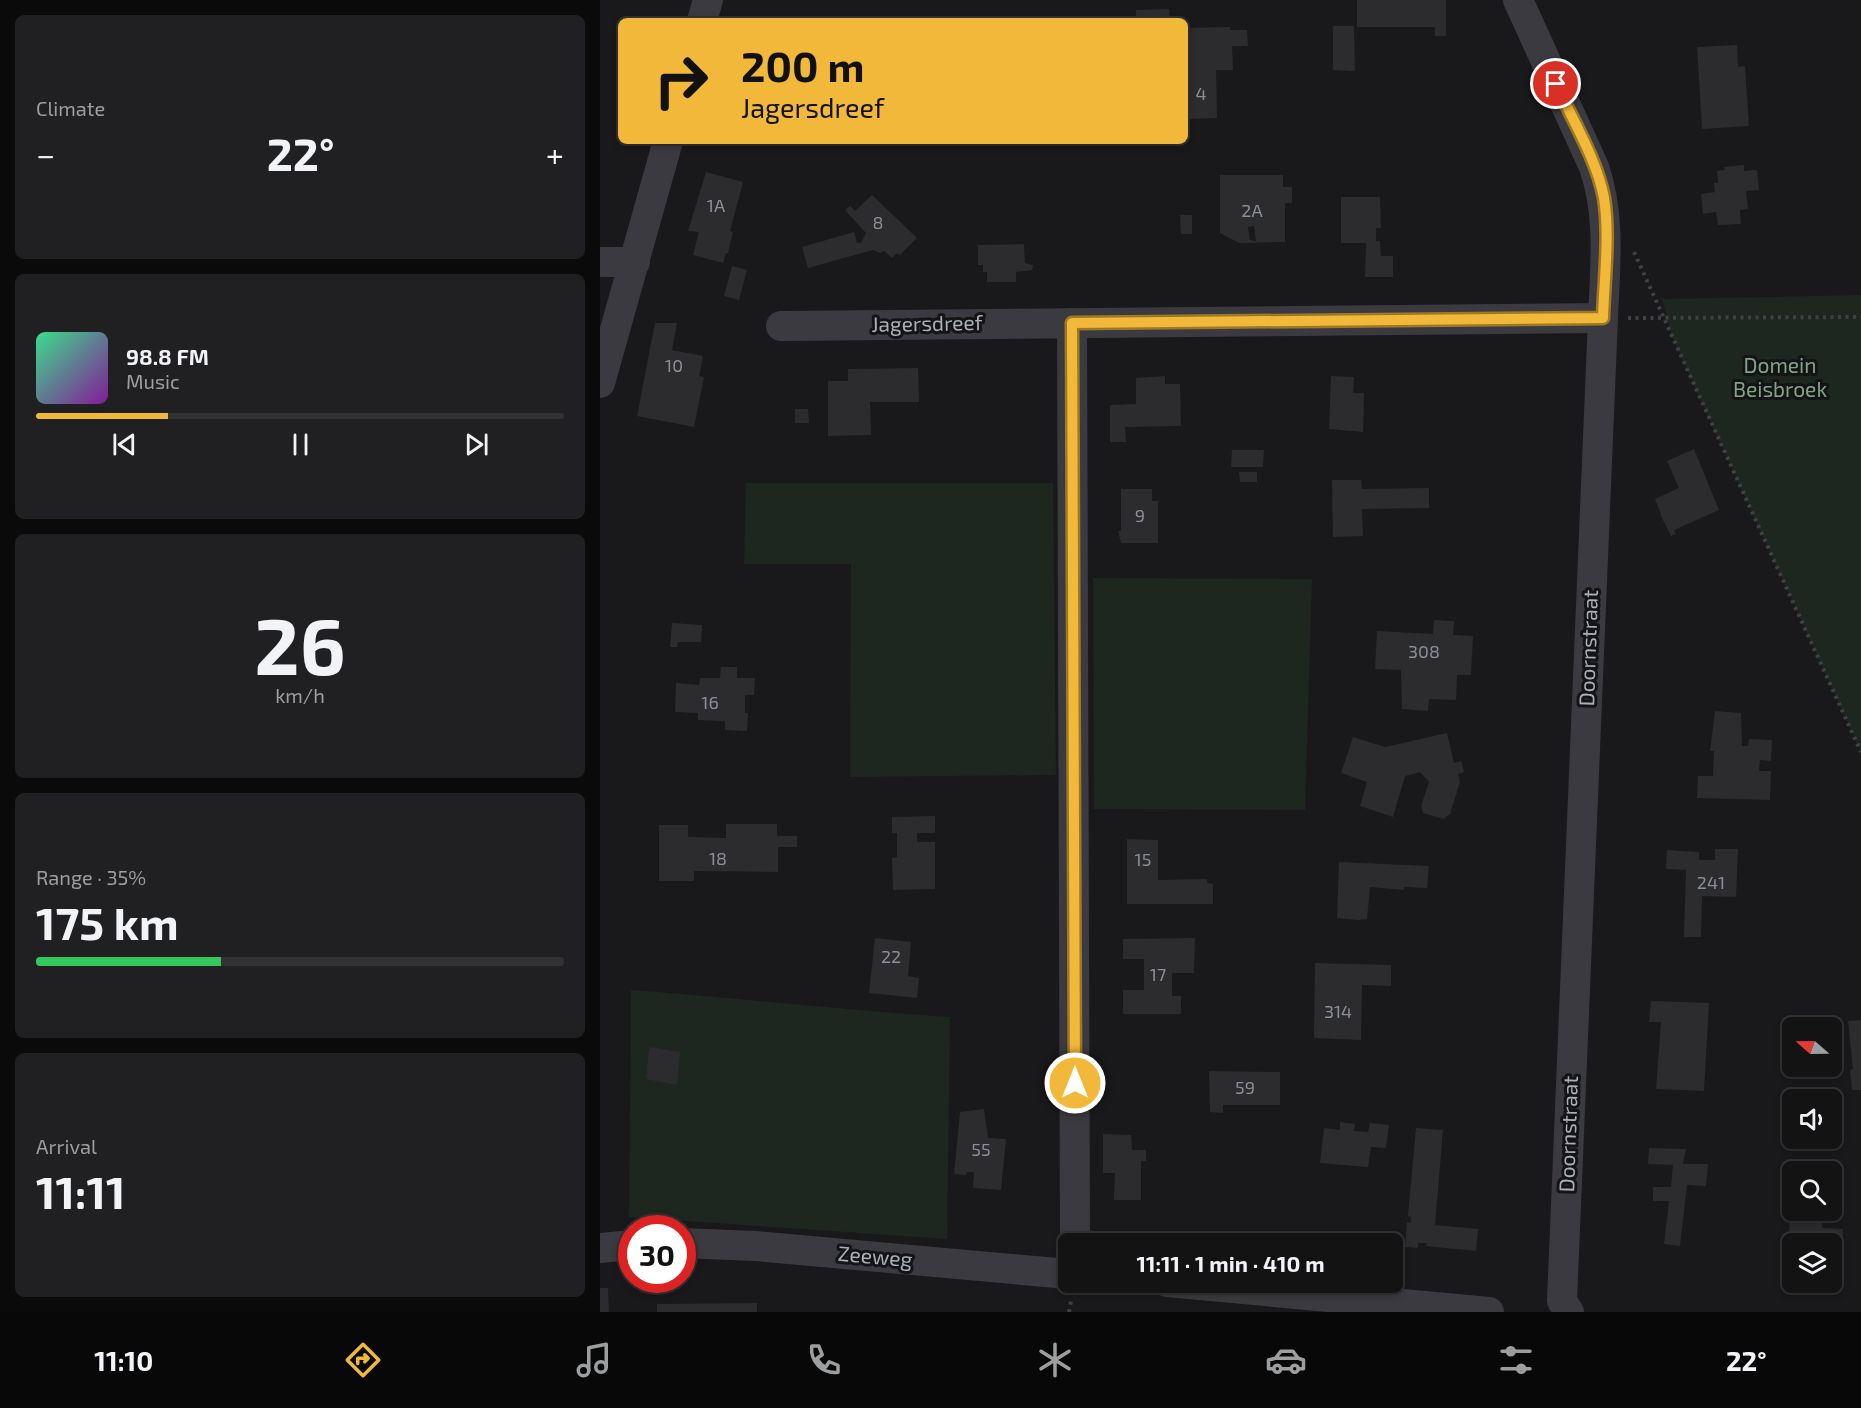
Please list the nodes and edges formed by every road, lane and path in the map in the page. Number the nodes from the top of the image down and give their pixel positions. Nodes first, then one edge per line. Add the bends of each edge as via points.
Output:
1 (708, 0) edge
2 (1518, 0) edge
3 (703, 18) edge
4 (667, 144) edge
5 (1629, 243) dead end
6 (600, 262) edge
7 (635, 262) junction
8 (1861, 317) edge
9 (1603, 318) junction
10 (1664, 318) junction
11 (1072, 323) junction
12 (781, 326) dead end
13 (600, 383) edge
14 (1861, 752) edge
15 (1075, 1233) edge
16 (696, 1244) edge
17 (618, 1246) edge
18 (600, 1248) edge
19 (1058, 1273) edge
20 (1285, 1293) edge
21 (1489, 1312) edge
22 (1569, 1312) edge

1 - 3 street
2 - 9 street, Doornstraat via 1600,184 1606,227
4 - 7 street
5 - 10 path
6 - 7 street
7 - 13 street
8 - 10 path
9 - 10 path
9 - 11 street, Jagersdreef
9 - 22 street, Doornstraat via 1562,1300
10 - 14 path
11 - 12 street, Jagersdreef
11 - 15 street
16 - 19 street, Zeeweg
17 - 18 street
20 - 21 street

